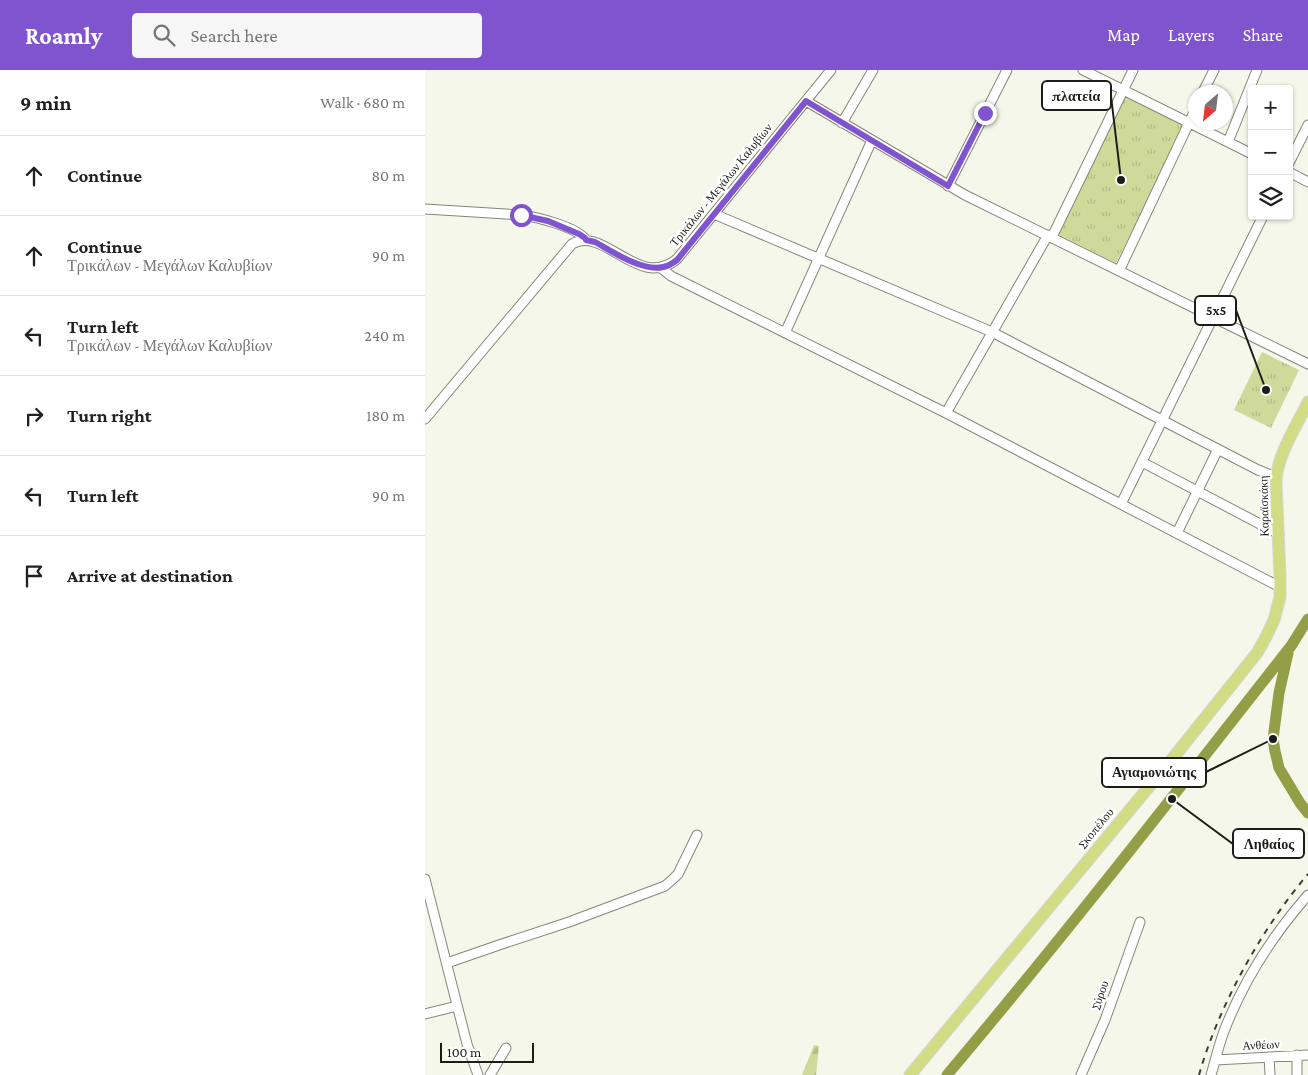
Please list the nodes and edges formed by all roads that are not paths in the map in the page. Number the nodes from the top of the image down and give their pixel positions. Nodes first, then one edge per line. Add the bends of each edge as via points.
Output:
1 (831, 70) edge
2 (873, 70) edge
3 (1007, 70) edge
4 (1083, 70) edge
5 (1133, 70) edge
6 (1214, 70) edge
7 (1257, 70) edge
8 (1206, 85) edge
9 (1124, 90) junction
10 (806, 101) junction
11 (1188, 122) edge
12 (842, 123) junction
13 (1188, 124) edge
14 (1308, 125) edge
15 (1205, 130) edge
16 (872, 140) junction
17 (1228, 142) junction
18 (1248, 152) edge
19 (1293, 155) edge
20 (1293, 174) edge
21 (1308, 182) edge
22 (948, 186) junction
23 (425, 209) edge
24 (714, 214) junction
25 (1261, 220) edge
26 (1050, 236) junction
27 (586, 240) junction
28 (818, 259) junction
29 (661, 268) junction
30 (1119, 270) junction
31 (1214, 317) junction
32 (993, 332) junction
33 (785, 333) junction
34 (1308, 364) edge
35 (1308, 402) edge
36 (945, 413) junction
37 (425, 419) edge
38 (1163, 420) junction
39 (1218, 449) junction
40 (1142, 462) junction
41 (1276, 477) junction
42 (1197, 492) junction
43 (1121, 504) junction
44 (1177, 533) junction
45 (1279, 534) junction
46 (1280, 587) junction
47 (697, 835) dead end
48 (425, 879) edge
49 (1308, 895) edge
50 (1140, 922) dead end
51 (447, 963) junction
52 (457, 1006) junction
53 (425, 1014) edge
54 (505, 1048) dead end
55 (1308, 1055) edge
56 (1297, 1056) junction
57 (1269, 1057) junction
58 (1215, 1060) junction
59 (478, 1075) edge
60 (490, 1075) edge
61 (910, 1075) edge
62 (1081, 1075) edge
63 (1211, 1075) edge
64 (1270, 1075) edge
65 (1297, 1075) edge

1 - 10 street, Τρικάλων - Μεγάλων Καλυβίων
2 - 12 street
3 - 22 street
4 - 9 street
5 - 9 street
6 - 8 street
7 - 17 street
9 - 11 street
9 - 26 street
10 - 12 street
10 - 24 street, Τρικάλων - Μεγάλων Καλυβίων
12 - 16 street
13 - 30 street
14 - 19 street
15 - 17 street
16 - 22 street
16 - 28 street
17 - 18 street
20 - 21 street
22 - 26 street
23 - 27 street via 535,217 579,234
24 - 28 street
24 - 29 street, Τρικάλων - Μεγάλων Καλυβίων via 677,260
25 - 31 street
26 - 30 street
26 - 32 street
27 - 29 street via 644,266
27 - 37 street via 576,242 566,250
28 - 32 street
28 - 33 street
29 - 33 street
30 - 31 street
31 - 34 street
31 - 38 street
32 - 36 street
32 - 38 street
33 - 36 street
35 - 41 main road, Καραϊσκάκη
36 - 43 street
38 - 39 street
38 - 40 street
39 - 41 street
39 - 42 street
40 - 42 street
40 - 43 street
41 - 45 main road, Καραϊσκάκη
42 - 44 street
42 - 45 street
43 - 44 street
44 - 46 street
45 - 46 main road, Καραϊσκάκη
46 - 61 main road, Σκοπέλου via 1274,620 1252,661
47 - 51 street via 677,874 665,886
48 - 51 street
49 - 58 street via 1270,943 1240,994
50 - 62 street, Σύρου via 1105,1020
51 - 52 street
52 - 53 street
52 - 59 street
54 - 60 street
55 - 56 street, Ανθέων
56 - 57 street, Ανθέων
56 - 65 street
57 - 58 street, Ανθέων
57 - 64 street
58 - 63 street

